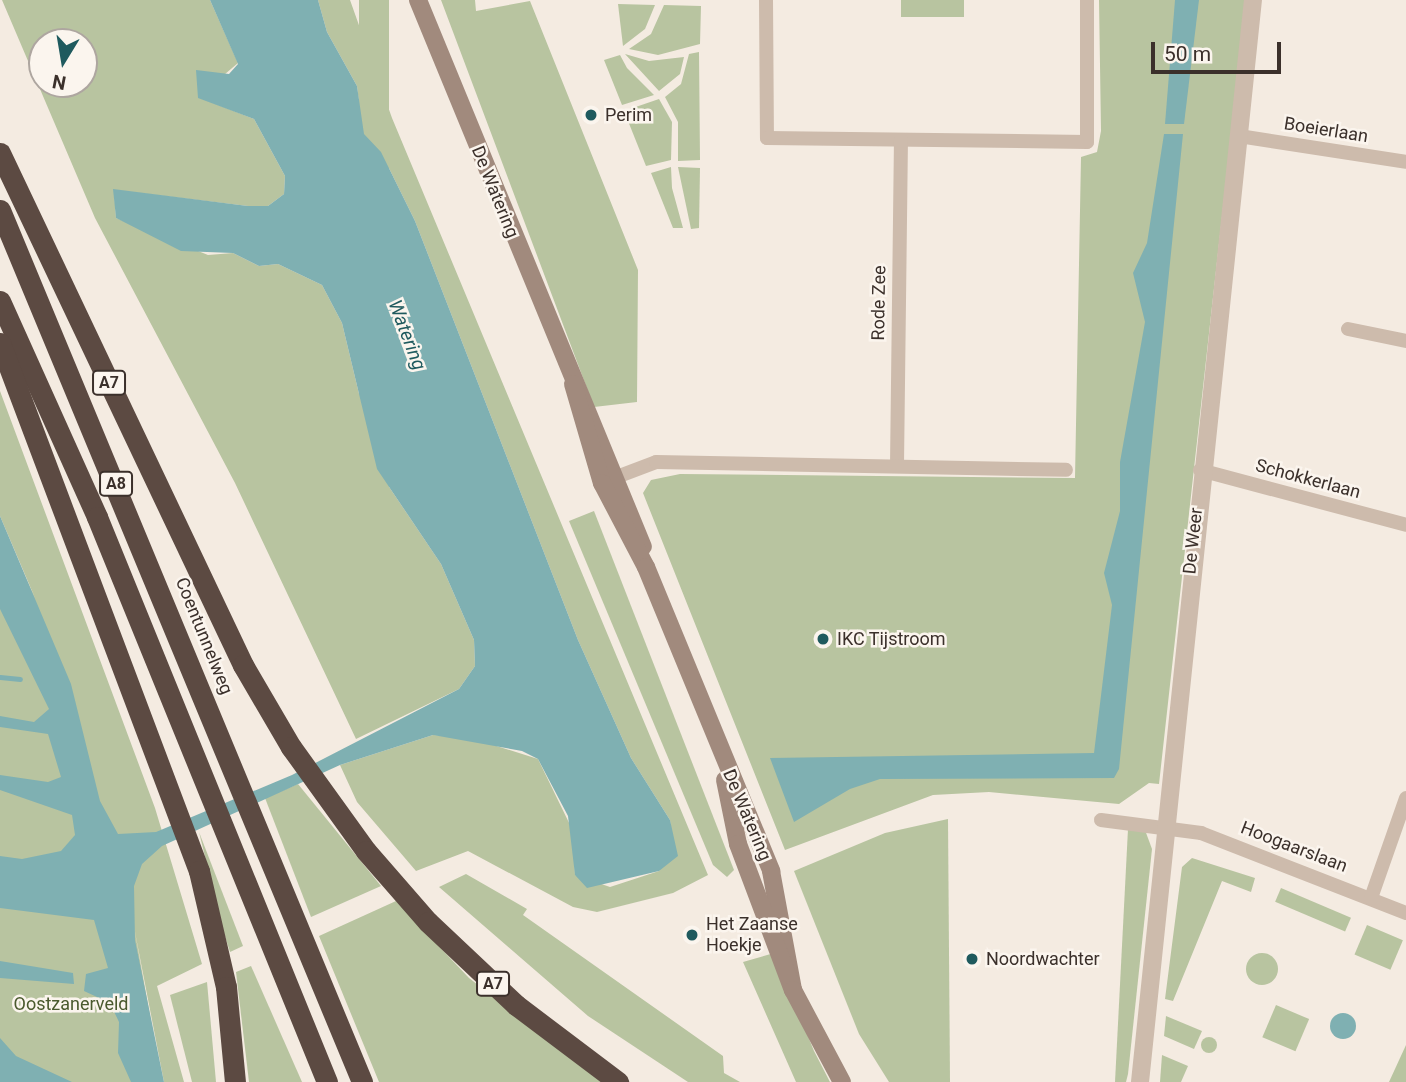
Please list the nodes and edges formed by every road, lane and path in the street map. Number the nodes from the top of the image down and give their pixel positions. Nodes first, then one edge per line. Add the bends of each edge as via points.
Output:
1 (418, 0) edge
2 (766, 0) edge
3 (1087, 0) edge
4 (1253, 0) edge
5 (1240, 136) junction
6 (901, 140) junction
7 (0, 153) edge
8 (1406, 162) edge
9 (0, 210) edge
10 (0, 301) edge
11 (1348, 329) dead end
12 (1406, 341) edge
13 (0, 343) edge
14 (897, 466) junction
15 (1066, 470) dead end
16 (1200, 470) junction
17 (609, 479) junction
18 (1406, 525) edge
19 (722, 759) junction
20 (1406, 798) edge
21 (1101, 820) dead end
22 (1165, 827) junction
23 (1371, 898) junction
24 (1406, 913) edge
25 (793, 990) junction
26 (235, 1082) edge
27 (327, 1082) edge
28 (362, 1082) edge
29 (618, 1082) edge
30 (842, 1082) edge
31 (1140, 1082) edge

1 - 17 main road, De Watering
2 - 6 street via 767,138
3 - 6 street via 1087,142
4 - 5 street, De Weer
5 - 8 street, Boeierlaan
5 - 16 street, De Weer
6 - 14 street, Rode Zee
7 - 29 highway, A7 via 243,665 291,747 408,900 516,1005
9 - 28 highway, Coentunnelweg / A8
10 - 27 highway, A8 via 97,517
11 - 12 street
13 - 26 highway via 199,871 226,987
14 - 15 street
14 - 17 street via 656,462
16 - 18 street, Schokkerlaan
16 - 22 street, De Weer
17 - 19 main road, De Watering
19 - 25 main road, De Watering via 751,879
19 - 25 main road, De Watering via 771,871
20 - 23 street
21 - 22 street, Hoogaarslaan
22 - 23 street, Hoogaarslaan via 1201,833
22 - 31 street, De Weer
23 - 24 street, Hoogaarslaan
25 - 30 main road

